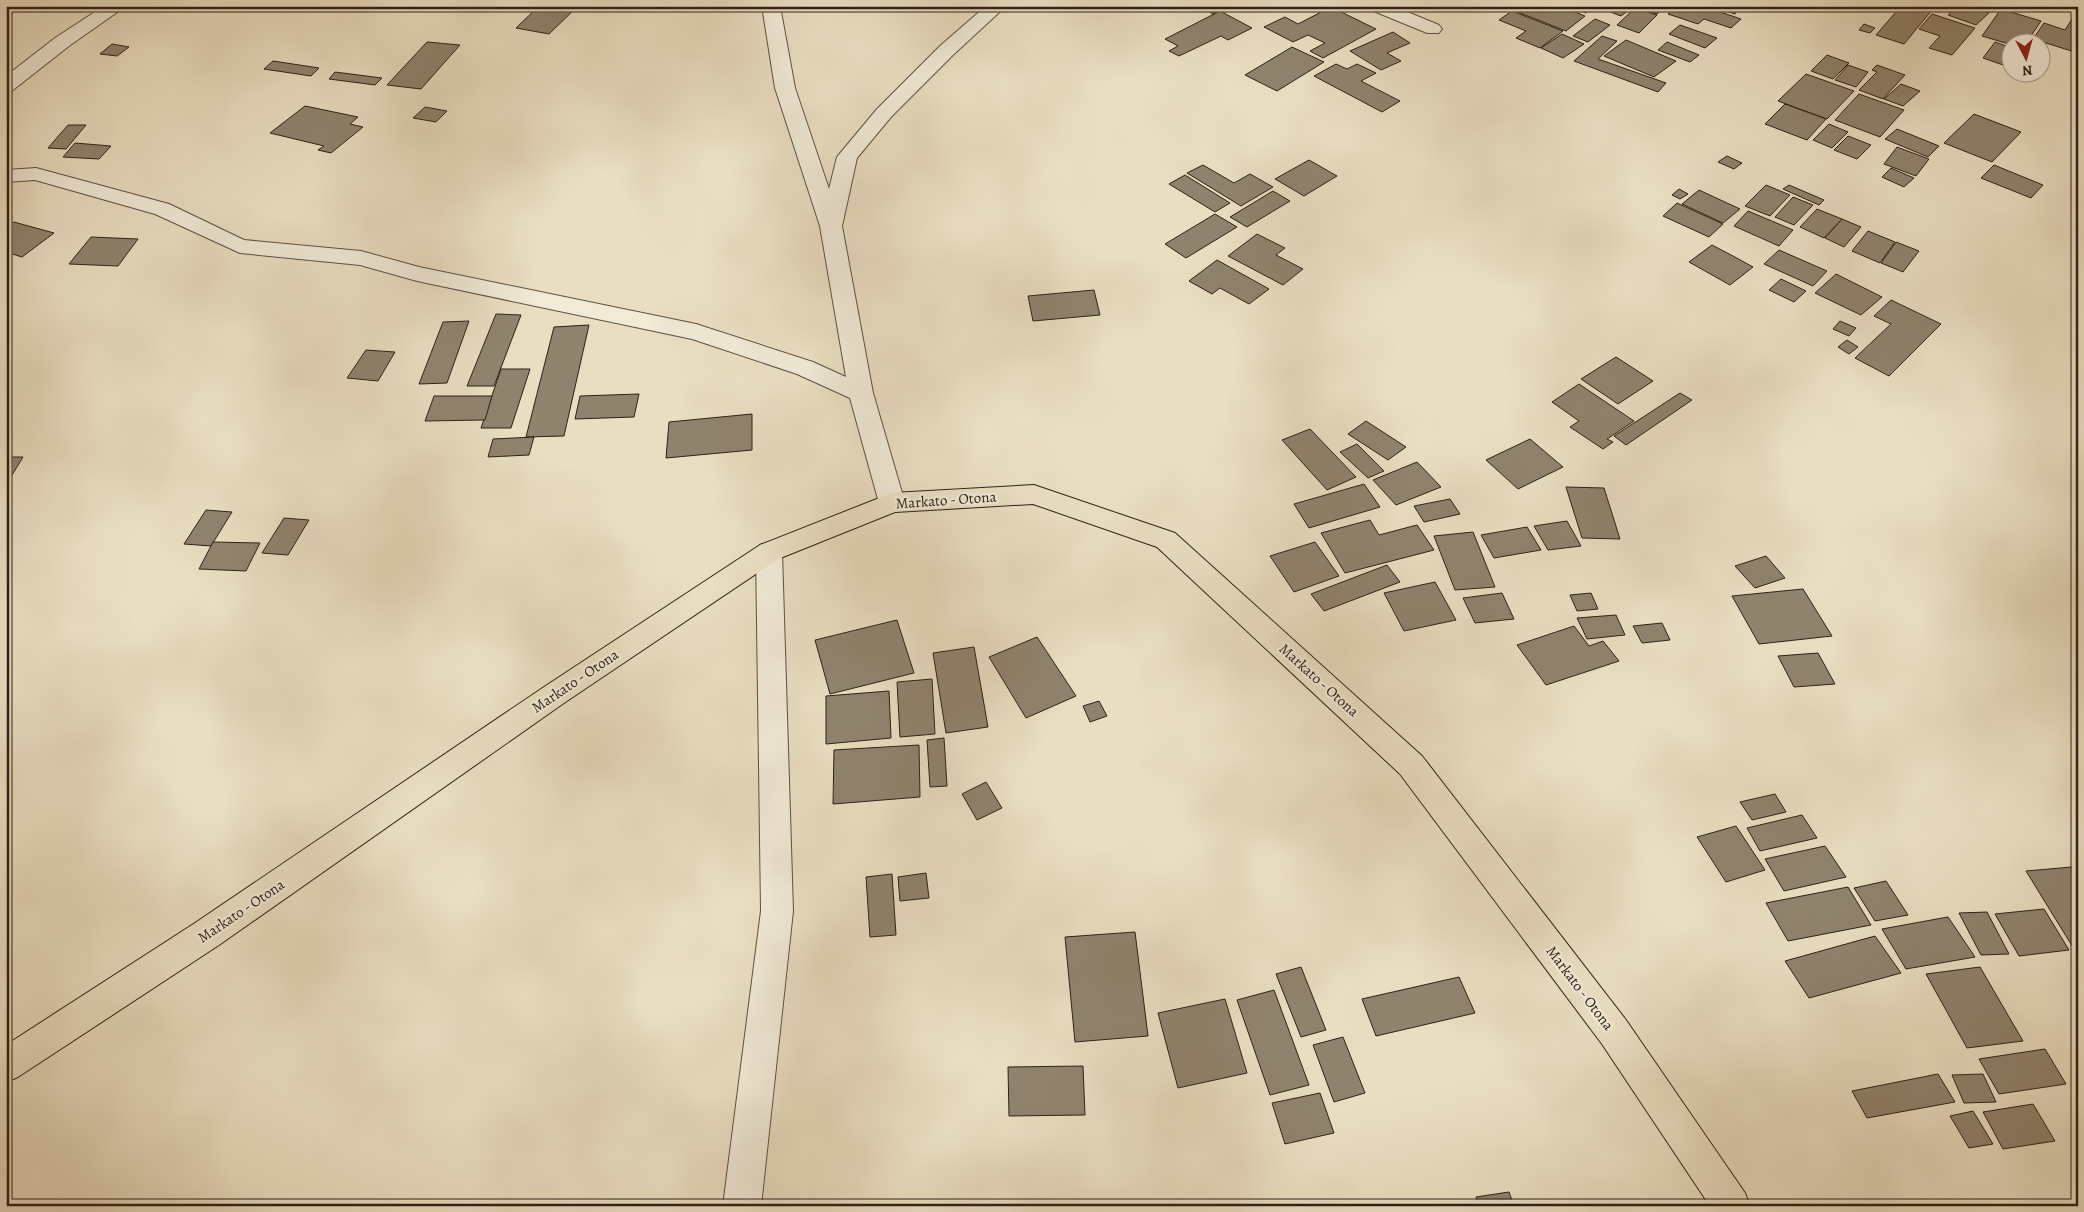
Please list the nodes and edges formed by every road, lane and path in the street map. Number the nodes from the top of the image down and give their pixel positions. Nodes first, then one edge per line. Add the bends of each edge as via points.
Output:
1 (117, 6) edge
2 (771, 6) edge
3 (997, 6) edge
4 (1377, 6) edge
5 (1433, 29) dead end
6 (6, 86) edge
7 (6, 176) edge
8 (831, 226) junction
9 (861, 393) junction
10 (892, 503) junction
11 (769, 552) junction
12 (6, 1065) edge
13 (742, 1206) edge
14 (1732, 1206) edge

1 - 6 street via 62,42
2 - 8 street via 785,88
3 - 8 street via 884,113 847,156
4 - 5 street
7 - 9 street via 36,174 162,208 240,246 361,258 417,274 696,332 805,368
8 - 9 street
9 - 10 street
10 - 11 main road, Markato - Otona
10 - 14 main road, Markato - Otona via 1034,494 1166,540 1411,765 1614,1032
11 - 12 main road, Markato - Otona via 554,695 208,934
11 - 13 street via 777,911

